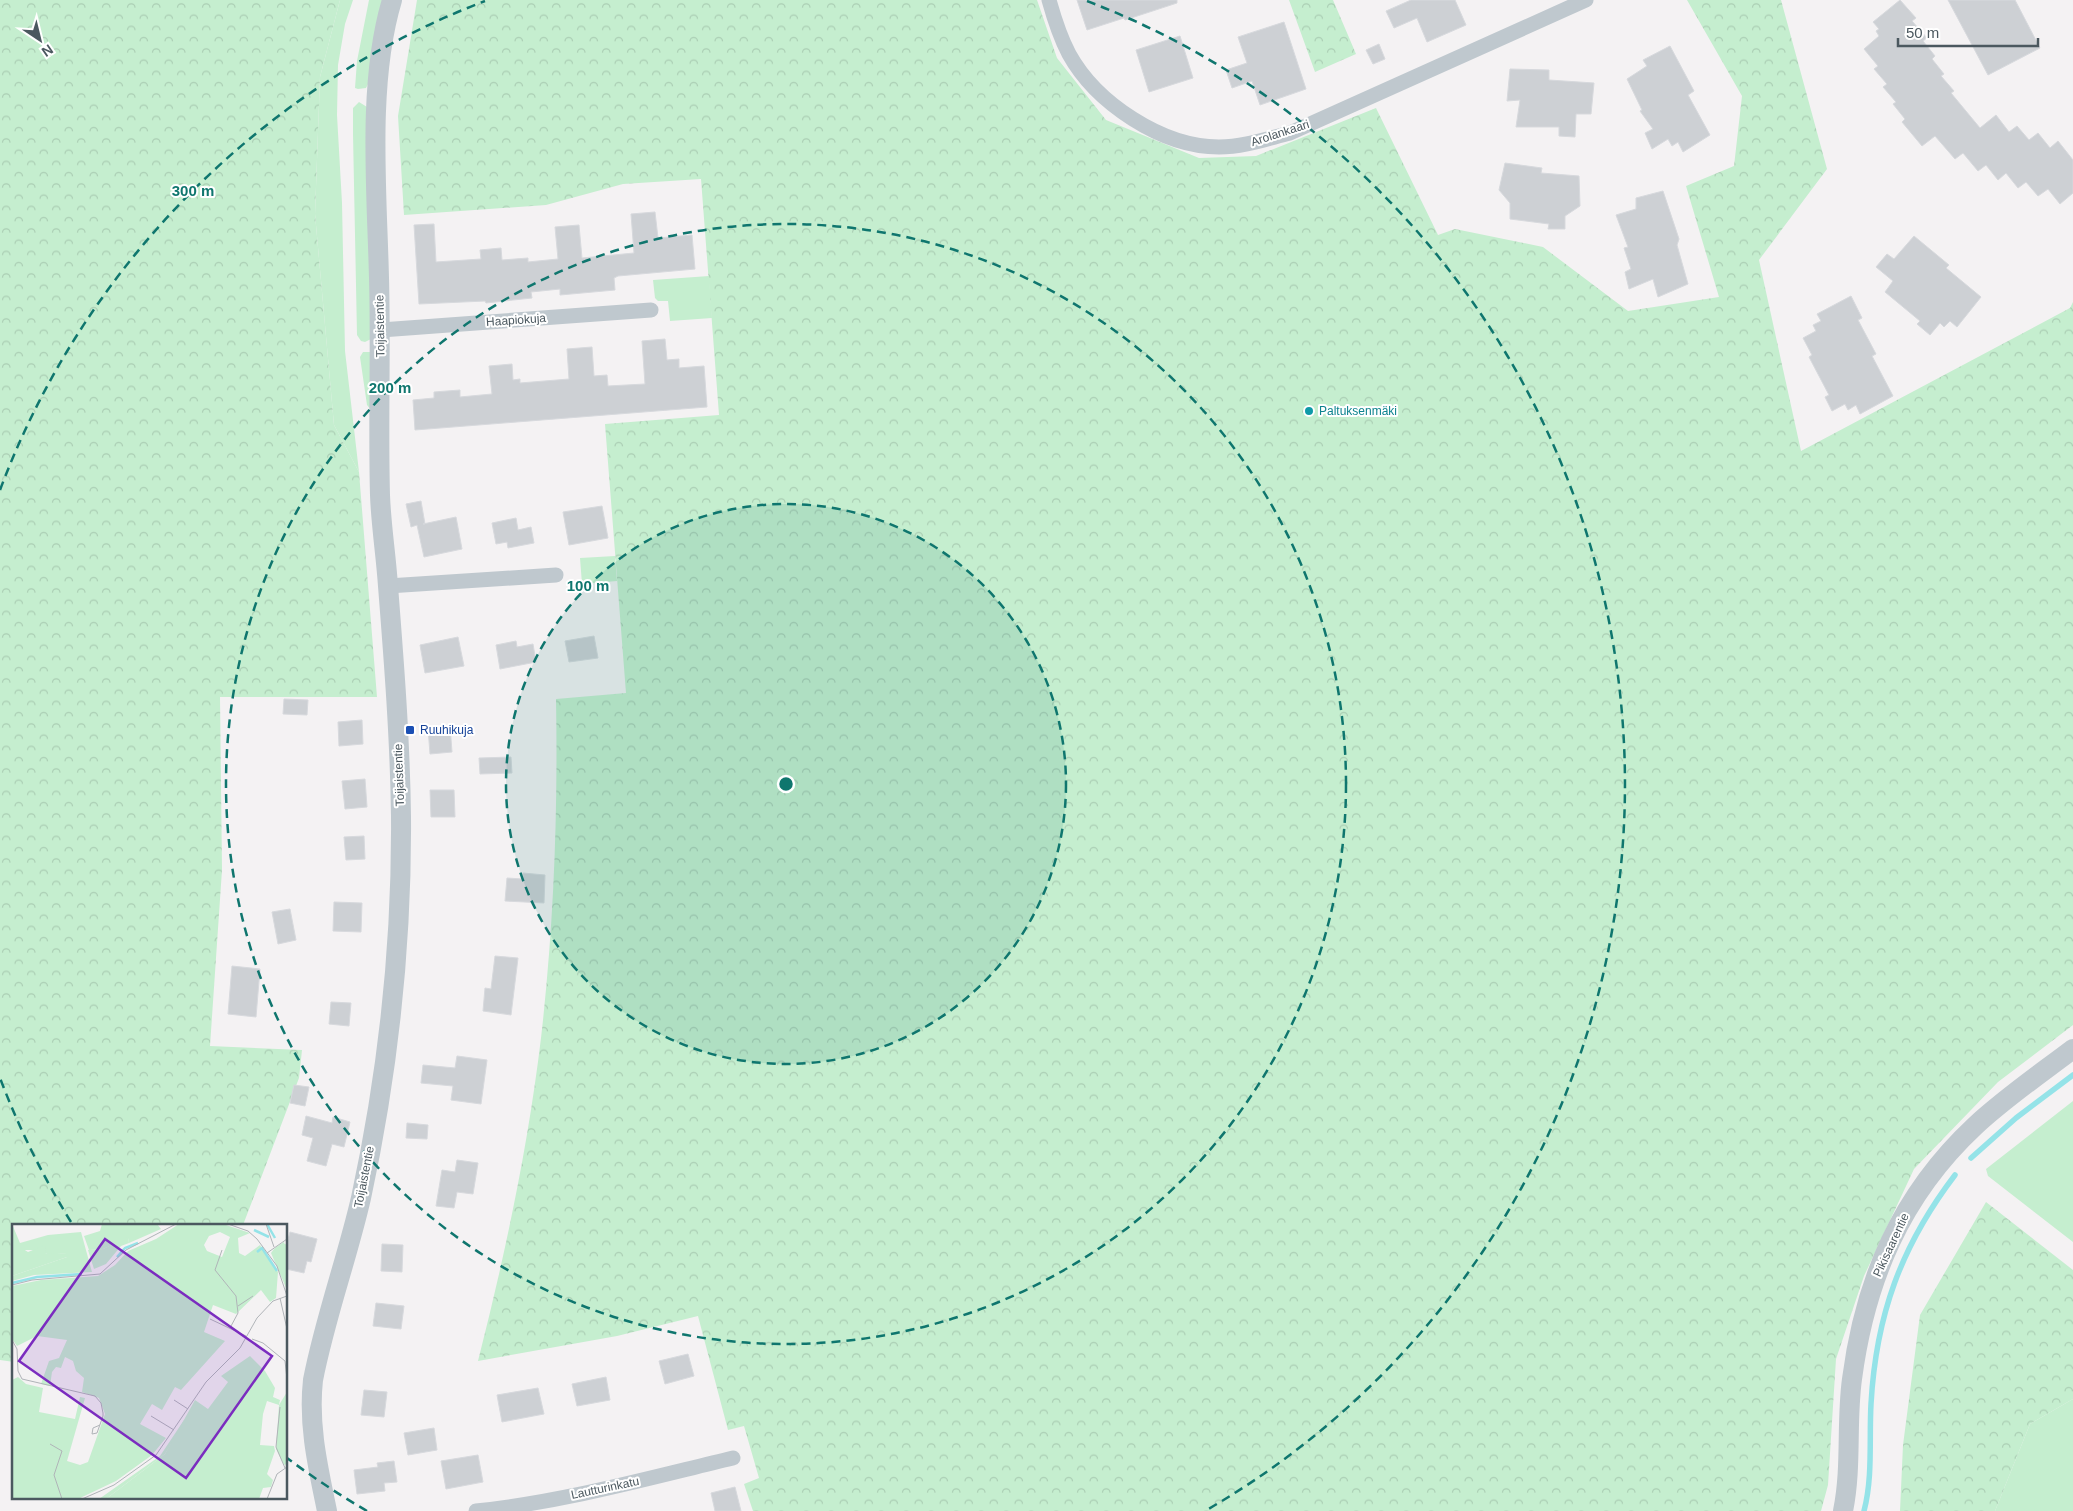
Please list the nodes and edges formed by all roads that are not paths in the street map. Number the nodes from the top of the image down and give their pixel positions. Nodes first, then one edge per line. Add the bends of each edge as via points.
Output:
1 (392, 0) edge
2 (1049, 0) edge
3 (1586, 0) edge
4 (651, 310) dead end
5 (381, 330) junction
6 (556, 575) dead end
7 (388, 586) junction
8 (2073, 1049) edge
9 (733, 1458) dead end
10 (509, 1509) edge
11 (327, 1511) edge
12 (476, 1511) edge
13 (1843, 1511) edge

1 - 5 street, Toijaistentie via 383,44 377,105
2 - 3 street, Arolankaari via 1069,53 1092,85 1116,108 1171,137 1218,147 1241,146 1290,133
4 - 5 street, Haapiokuja
5 - 7 street, Toijaistentie via 380,497
6 - 7 street
7 - 11 street, Toijaistentie via 398,732 399,916 388,1038 377,1114 356,1220 312,1388 312,1437
8 - 13 street, Pikisaarentie via 1969,1131 1934,1170 1896,1229 1879,1264 1858,1342 1851,1381
9 - 10 street, Lautturinkatu
10 - 12 street, Lautturinkatu

